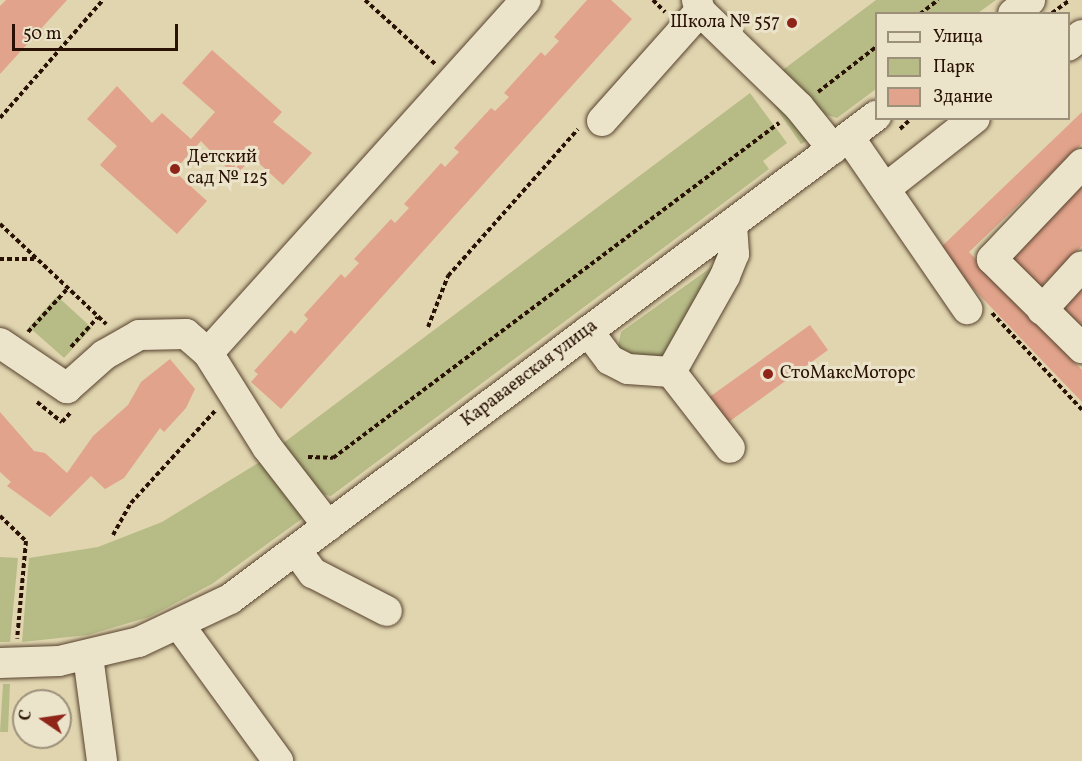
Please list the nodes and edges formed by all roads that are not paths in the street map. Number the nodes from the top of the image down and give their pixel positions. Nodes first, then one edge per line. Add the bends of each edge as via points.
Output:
1 (526, 0) edge
2 (1030, 0) edge
3 (699, 6) edge
4 (1015, 12) edge
5 (1082, 35) edge
6 (1070, 44) edge
7 (875, 117) edge
8 (972, 120) edge
9 (602, 121) road end
10 (841, 143) junction
11 (1082, 164) edge
12 (886, 188) junction
13 (732, 224) junction
14 (1082, 266) edge
15 (975, 306) road end
16 (1042, 310) junction
17 (588, 331) junction
18 (6, 347) edge
19 (1082, 348) edge
20 (208, 353) junction
21 (671, 372) junction
22 (730, 448) dead end
23 (328, 526) junction
24 (296, 550) junction
25 (387, 611) dead end
26 (180, 626) junction
27 (8, 653) edge
28 (88, 656) junction
29 (102, 761) edge
30 (278, 761) edge

1 - 20 street
2 - 4 street
3 - 9 street
3 - 10 street
5 - 6 street
7 - 10 street, Караваевская улица
8 - 12 street
10 - 12 street
10 - 13 street, Караваевская улица
11 - 16 street via 992,259
12 - 15 street
13 - 17 street, Караваевская улица
13 - 21 street via 734,254 725,276
14 - 16 street
16 - 19 street
17 - 21 street via 619,364
17 - 23 street, Караваевская улица
18 - 20 street via 68,388 125,342 159,332 186,334
20 - 23 street via 231,394
21 - 22 street
23 - 24 street, Караваевская улица
24 - 25 street via 313,573
24 - 26 street, Караваевская улица
26 - 28 street, Караваевская улица
26 - 30 street
27 - 28 street, Караваевская улица
28 - 29 street

